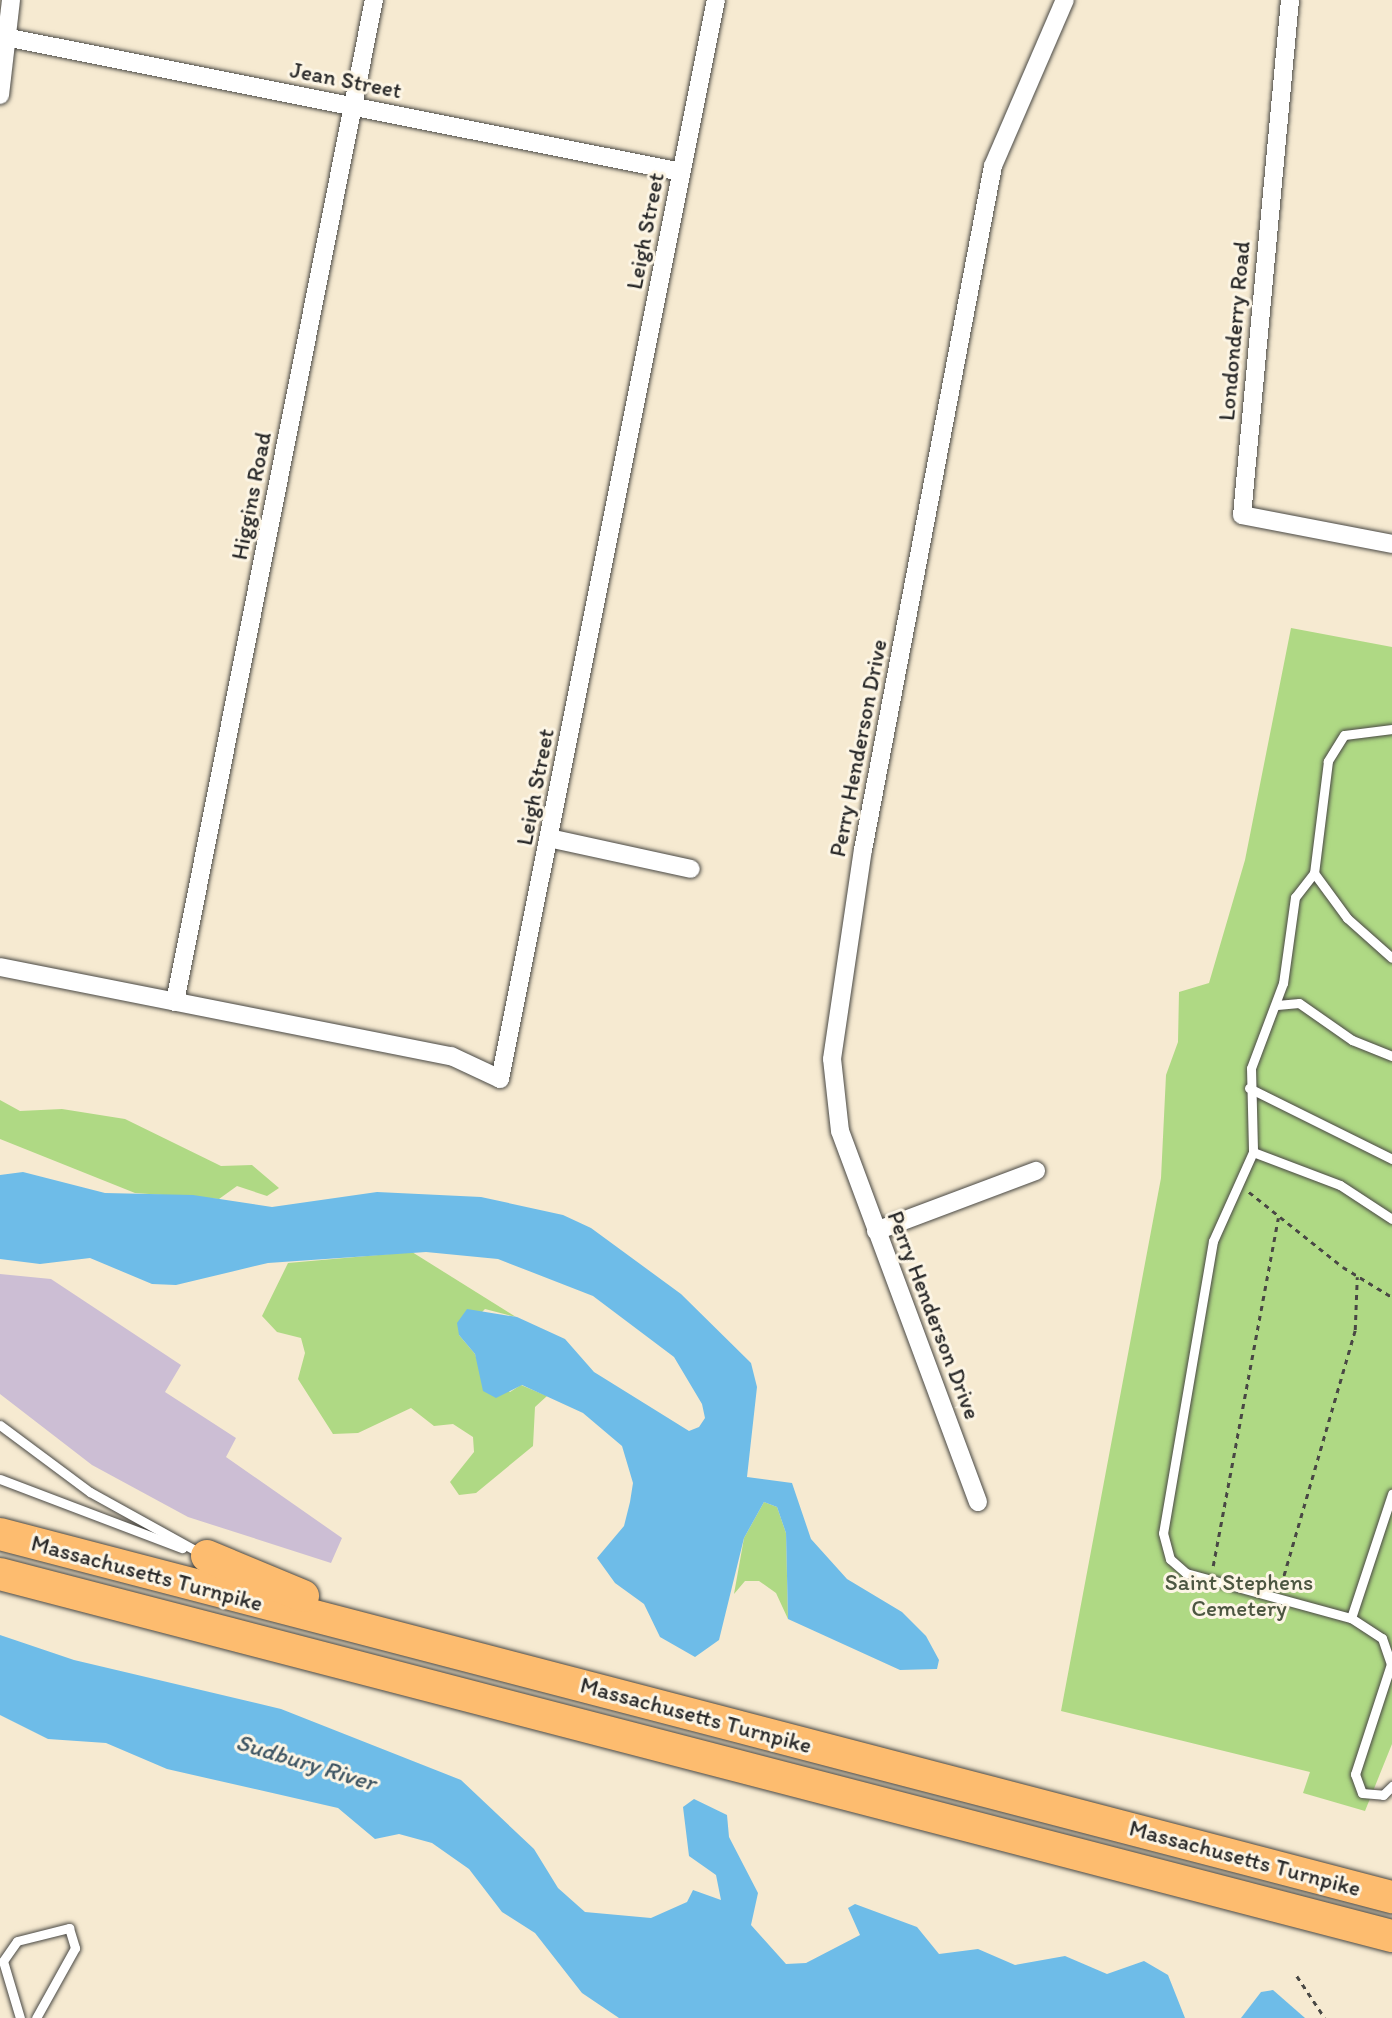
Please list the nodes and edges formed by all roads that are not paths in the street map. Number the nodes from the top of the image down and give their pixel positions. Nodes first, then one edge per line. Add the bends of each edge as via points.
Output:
1 (11, 0) edge
2 (374, 0) edge
3 (716, 0) edge
4 (1065, 0) edge
5 (1290, 0) edge
6 (4, 37) edge
7 (0, 95) edge
8 (353, 106) junction
9 (681, 172) junction
10 (1392, 544) edge
11 (1392, 729) edge
12 (550, 838) junction
13 (691, 869) dead end
14 (1314, 873) junction
15 (1392, 958) edge
16 (0, 967) edge
17 (175, 1002) junction
18 (1276, 1005) junction
19 (1392, 1056) edge
20 (1249, 1088) junction
21 (1253, 1152) junction
22 (1390, 1157) edge
23 (1036, 1171) dead end
24 (1392, 1219) edge
25 (876, 1231) junction
26 (0, 1425) edge
27 (0, 1479) edge
28 (1392, 1494) edge
29 (978, 1502) dead end
30 (0, 1534) edge
31 (206, 1556) junction
32 (0, 1574) edge
33 (1351, 1618) junction
34 (411, 1641) junction
35 (1392, 1786) edge
36 (1392, 1896) edge
37 (1392, 1936) edge
38 (20, 2018) edge
39 (36, 2018) edge

1 - 6 street
2 - 8 street, Higgins Road
3 - 9 street, Leigh Street
4 - 25 street, Perry Henderson Drive via 993,166 846,947 832,1059 834,1098
5 - 10 street, Londonderry Road via 1242,515
6 - 7 street
6 - 8 street, Jean Street
8 - 9 street, Jean Street
8 - 17 street, Higgins Road
9 - 12 street, Leigh Street
11 - 14 lane via 1354,731 1335,746
12 - 13 street
12 - 17 street, Leigh Street via 500,1079 451,1056
14 - 15 lane via 1348,918
14 - 18 lane via 1295,897
16 - 17 street, Leigh Street
18 - 19 lane via 1299,1003 1352,1040
18 - 20 lane
20 - 21 lane
20 - 22 lane
21 - 24 lane via 1340,1185
21 - 33 lane via 1213,1241 1164,1514 1170,1559 1209,1582
23 - 25 street
25 - 29 street, Perry Henderson Drive
26 - 31 lane via 90,1492
27 - 31 lane
28 - 33 lane
30 - 34 highway, Massachusetts Turnpike
31 - 34 highway
32 - 37 highway, Massachusetts Turnpike
33 - 35 lane via 1382,1638 1391,1664 1356,1764 1357,1785 1373,1796
34 - 36 highway, Massachusetts Turnpike
38 - 39 lane via 3,1961 17,1941 69,1928 75,1948

